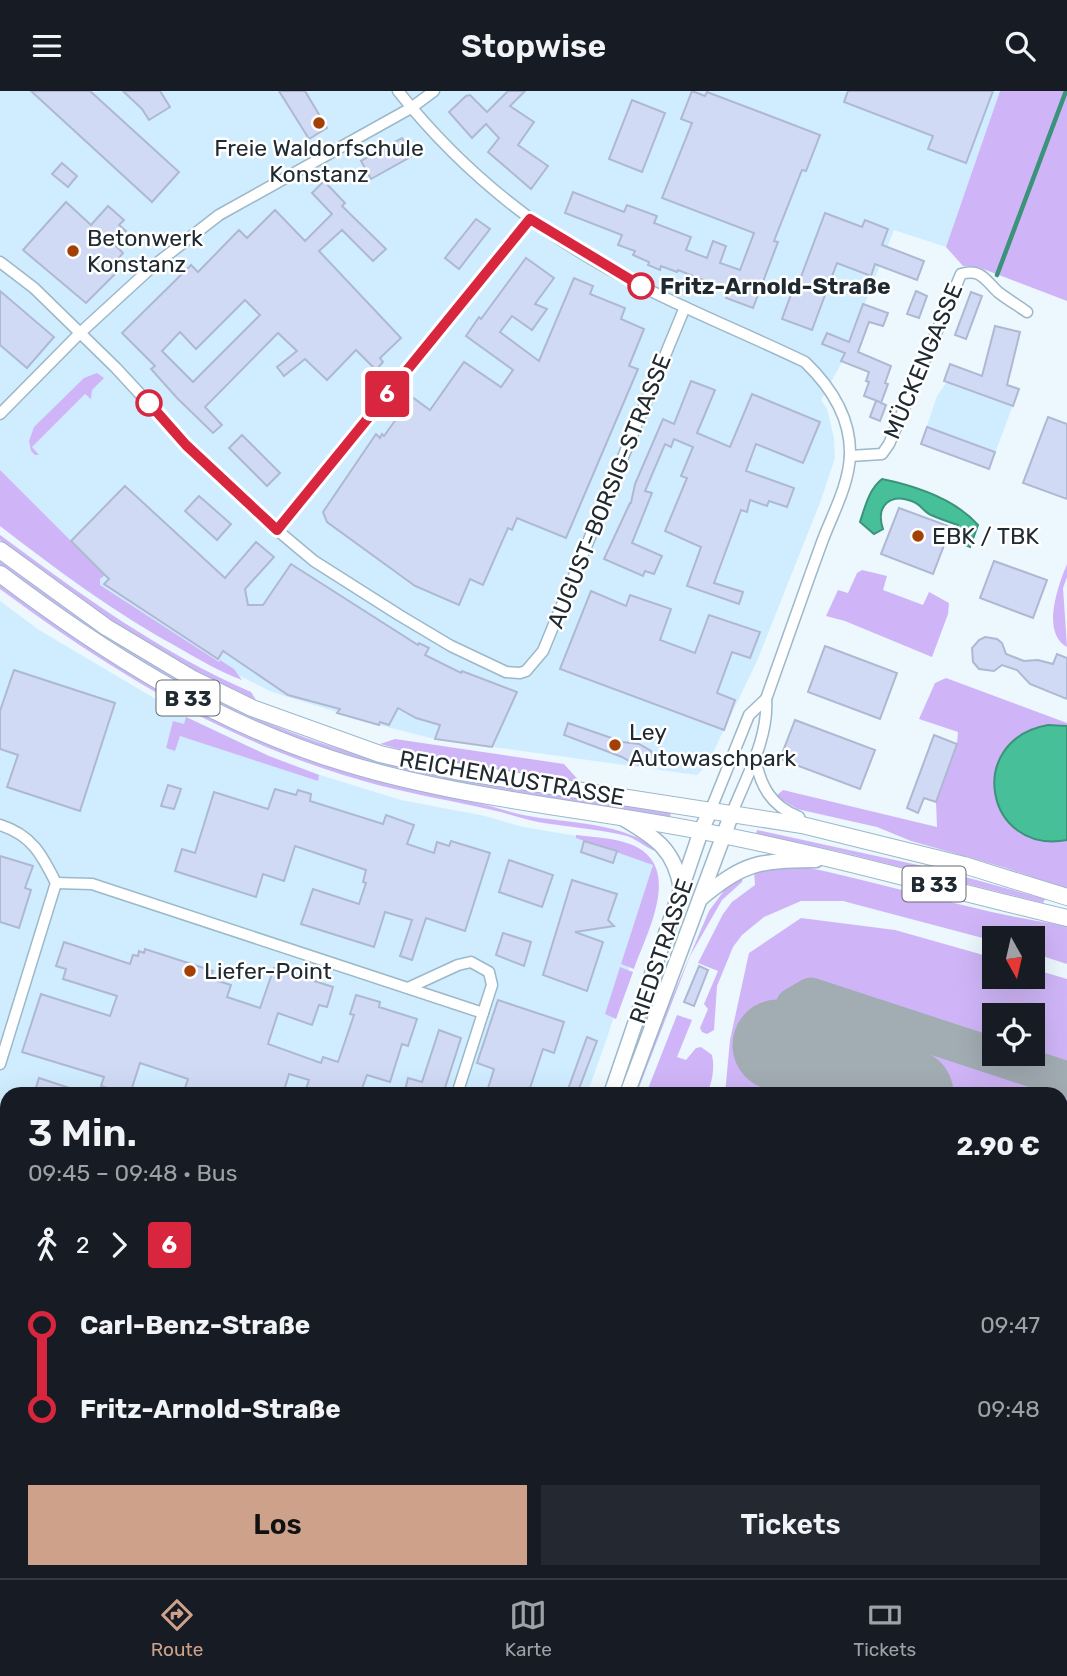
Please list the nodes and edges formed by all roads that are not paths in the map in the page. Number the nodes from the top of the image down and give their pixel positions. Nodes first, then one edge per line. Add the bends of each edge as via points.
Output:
1 (398, 91) edge
2 (434, 91) edge
3 (411, 108) junction
4 (530, 219) junction
5 (0, 262) edge
6 (685, 307) junction
7 (1027, 312) dead end
8 (80, 333) junction
9 (0, 414) edge
10 (850, 456) junction
11 (277, 530) junction
12 (0, 550) edge
13 (0, 574) edge
14 (766, 699) junction
15 (755, 757) junction
16 (710, 809) junction
17 (732, 813) junction
18 (622, 817) junction
19 (0, 825) edge
20 (802, 825) junction
21 (701, 831) junction
22 (722, 835) junction
23 (831, 859) junction
24 (56, 883) junction
25 (681, 891) junction
26 (1067, 897) edge
27 (699, 899) junction
28 (1067, 918) edge
29 (408, 988) junction
30 (483, 1013) junction
31 (0, 1064) edge
32 (459, 1087) edge
33 (613, 1087) edge
34 (630, 1087) edge

1 - 3 street
2 - 3 street
3 - 4 street via 491,189
3 - 8 street via 219,215 152,267
4 - 6 street via 617,274
4 - 11 street
5 - 8 street
6 - 10 street via 805,362 837,400
6 - 11 street, AUGUST-BORSIG-STRASSE via 543,651 527,671 506,672 451,646 314,561
7 - 10 street, MÜCKENGASSE via 985,276 961,274 889,444 882,454
8 - 9 street
8 - 11 street via 186,445
10 - 14 street via 845,485
12 - 16 main road, REICHENAUSTRASSE / B 33 via 115,633 252,708 418,763
13 - 18 main road, REICHENAUSTRASSE / B 33 via 149,676 288,744 445,788
14 - 15 street via 767,715
14 - 16 street via 749,715
15 - 17 street
15 - 20 street via 772,801 799,817
16 - 17 main road, REICHENAUSTRASSE / B 33
16 - 21 street, RIEDSTRASSE
17 - 20 main road, REICHENAUSTRASSE / B 33
17 - 22 street, RIEDSTRASSE
18 - 21 main road, REICHENAUSTRASSE / B 33
18 - 25 street via 667,851
19 - 24 street via 30,840
20 - 26 main road, REICHENAUSTRASSE / B 33 via 925,854
21 - 22 main road, REICHENAUSTRASSE / B 33
21 - 25 street, RIEDSTRASSE
22 - 23 main road, REICHENAUSTRASSE / B 33
22 - 27 street, RIEDSTRASSE
23 - 27 street via 758,863 734,873
23 - 28 main road, REICHENAUSTRASSE / B 33
24 - 29 street via 92,884
24 - 31 street
25 - 33 street, RIEDSTRASSE
27 - 34 street, RIEDSTRASSE
29 - 30 street
29 - 30 street via 471,962 491,978
30 - 32 street

